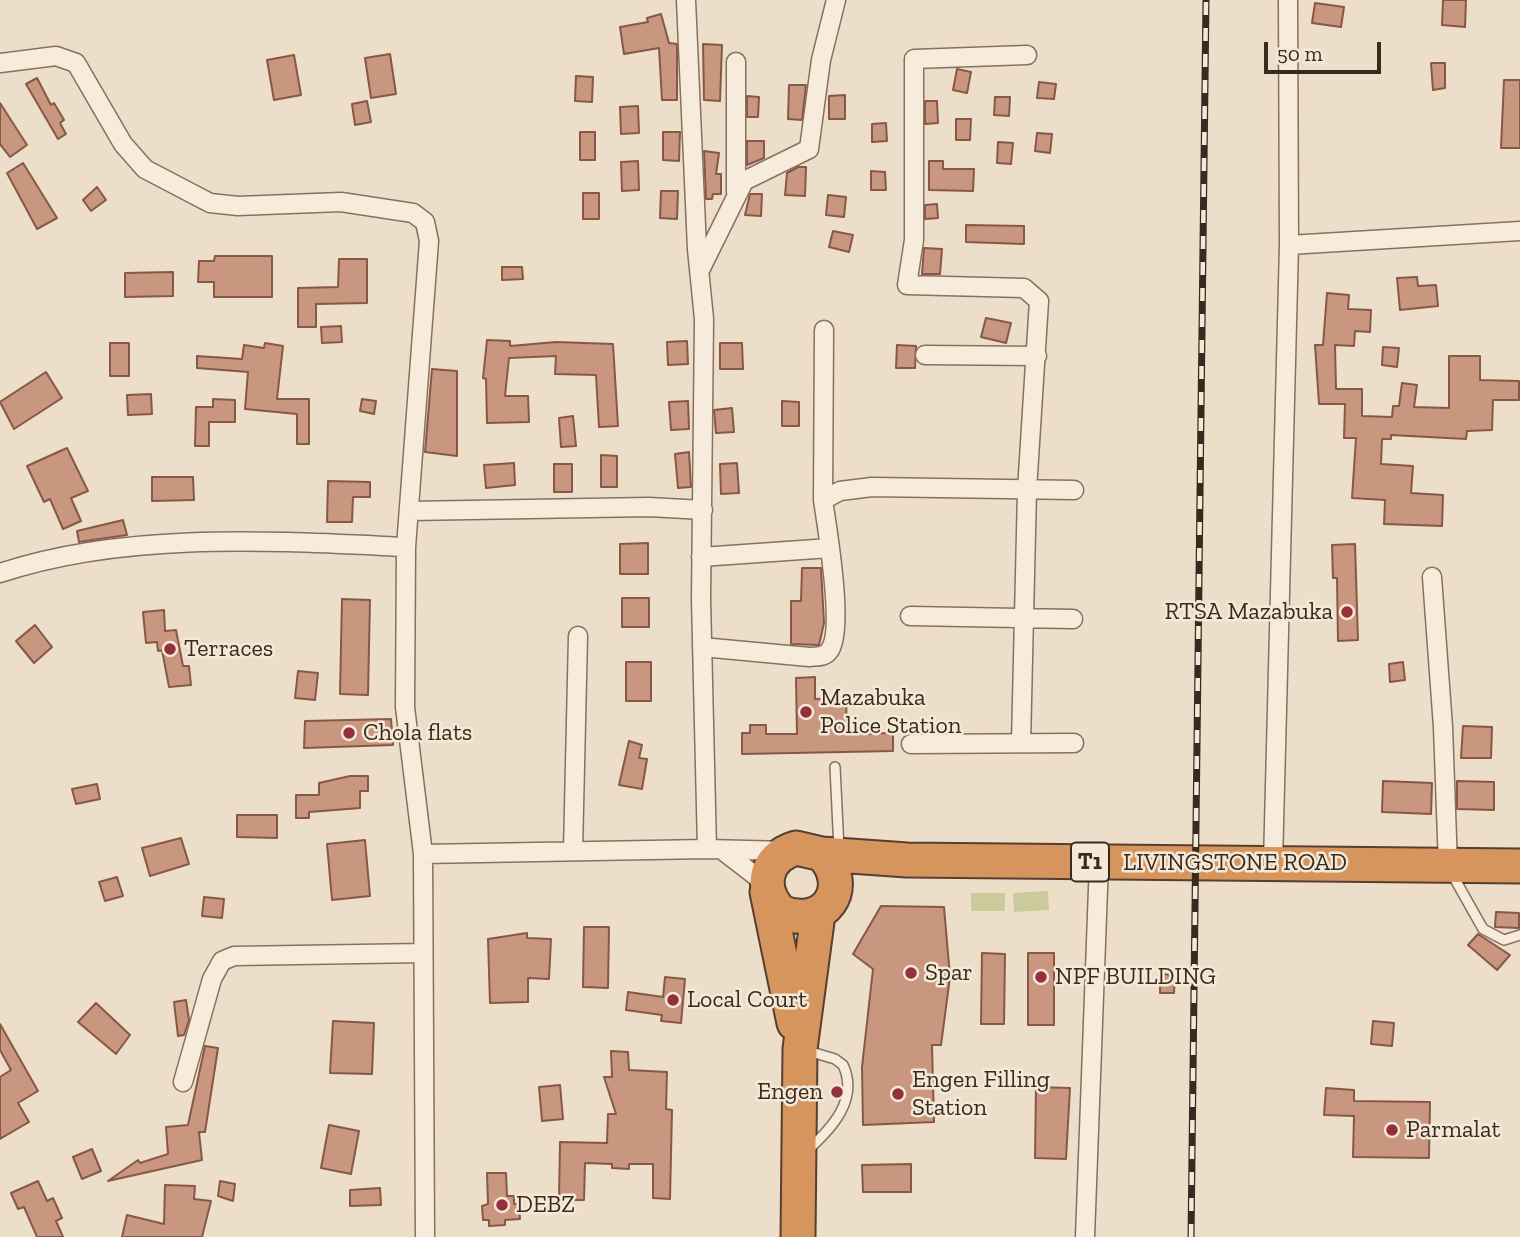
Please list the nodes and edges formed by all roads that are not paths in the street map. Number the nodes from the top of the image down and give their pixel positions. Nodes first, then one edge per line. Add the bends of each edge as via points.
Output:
1 (686, 0) edge
2 (836, 0) edge
3 (1288, 0) edge
4 (1027, 55) dead end
5 (736, 62) dead end
6 (0, 63) edge
7 (736, 191) junction
8 (1520, 231) edge
9 (1289, 245) junction
10 (701, 268) junction
11 (824, 330) dead end
12 (925, 355) dead end
13 (1037, 356) junction
14 (1027, 490) junction
15 (1074, 490) dead end
16 (823, 500) junction
17 (703, 510) junction
18 (409, 511) junction
19 (406, 547) junction
20 (830, 548) junction
21 (701, 557) junction
22 (0, 573) edge
23 (1432, 577) dead end
24 (910, 616) dead end
25 (1024, 616) junction
26 (1073, 619) dead end
27 (578, 636) dead end
28 (702, 647) junction
29 (1021, 743) junction
30 (1074, 743) dead end
31 (911, 744) dead end
32 (835, 767) dead end
33 (715, 849) junction
34 (787, 850) junction
35 (573, 851) junction
36 (423, 854) junction
37 (1099, 862) junction
38 (1273, 863) junction
39 (833, 865) junction
40 (1448, 866) junction
41 (1520, 866) edge
42 (766, 888) junction
43 (818, 914) junction
44 (1520, 935) edge
45 (423, 953) junction
46 (800, 1049) junction
47 (183, 1082) dead end
48 (799, 1159) junction
49 (425, 1237) edge
50 (799, 1237) edge
51 (1085, 1237) edge

1 - 10 street
2 - 7 street via 821,60 809,149 747,179
3 - 9 street
4 - 13 street via 914,60 914,240 907,285 1024,288 1039,301
5 - 7 street
6 - 18 street via 55,56 76,63 123,144 145,169 210,203 341,202 420,216 429,241
7 - 10 street
8 - 9 street
9 - 38 street
10 - 17 street
11 - 16 street
12 - 13 street
13 - 14 street
14 - 15 street
14 - 16 street via 872,487 841,491
14 - 25 street
16 - 20 street
17 - 18 street
17 - 21 street
18 - 19 street
19 - 22 street via 284,541 125,546 70,554
19 - 36 street via 405,707
20 - 21 street
20 - 28 street via 837,618 829,652 809,657
21 - 28 street
23 - 40 street
24 - 25 street
25 - 26 street
25 - 29 street
27 - 35 street
28 - 33 street
29 - 30 street
29 - 31 street
32 - 39 lane
33 - 34 street
33 - 35 street
33 - 42 street
34 - 39 highway, LIVINGSTONE ROAD / T1 via 805,848
34 - 42 highway via 768,870
35 - 36 street
36 - 45 street
37 - 38 highway, LIVINGSTONE ROAD / T1
37 - 39 highway, LIVINGSTONE ROAD / T1 via 907,860
37 - 51 street
38 - 40 highway, LIVINGSTONE ROAD / T1
39 - 43 highway via 831,902
40 - 41 highway, LIVINGSTONE ROAD / T1
40 - 44 lane via 1483,929 1504,940
42 - 43 highway via 782,912 793,917
42 - 46 highway
43 - 46 highway
45 - 47 street via 234,956 222,961 212,979
45 - 49 street
46 - 48 highway
46 - 48 lane via 835,1059 846,1073 847,1086 837,1124
48 - 50 highway

